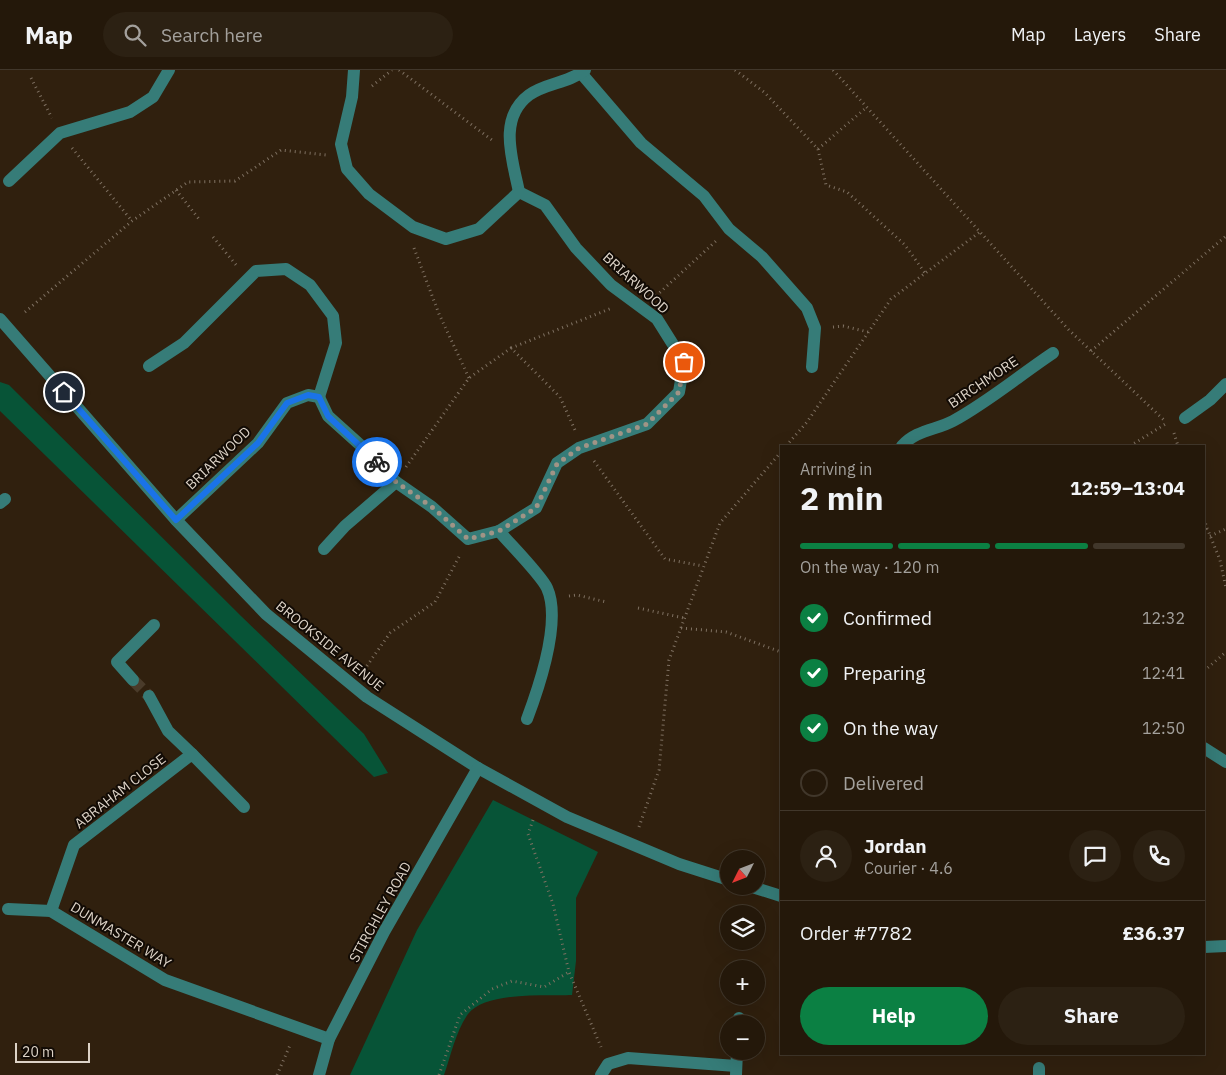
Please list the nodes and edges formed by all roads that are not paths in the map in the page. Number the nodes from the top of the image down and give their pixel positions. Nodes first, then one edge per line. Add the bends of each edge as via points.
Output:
1 (169, 70) edge
2 (354, 70) edge
3 (583, 72) edge
4 (9, 181) dead end
5 (519, 192) junction
6 (0, 319) edge
7 (1053, 353) dead end
8 (149, 366) dead end
9 (812, 367) dead end
10 (1226, 384) edge
11 (319, 397) junction
12 (1185, 418) dead end
13 (903, 445) edge
14 (396, 482) junction
15 (176, 520) junction
16 (499, 531) junction
17 (324, 550) dead end
18 (154, 625) dead end
19 (133, 680) tunnel mouth
20 (149, 696) tunnel mouth
21 (527, 720) dead end
22 (1205, 749) edge
23 (192, 754) junction
24 (1226, 762) edge
25 (478, 768) junction
26 (244, 807) dead end
27 (720, 877) edge
28 (765, 891) edge
29 (780, 896) edge
30 (8, 909) dead end
31 (51, 911) junction
32 (1205, 946) edge
33 (1226, 946) edge
34 (330, 1039) junction
35 (736, 1070) edge
36 (319, 1075) edge
37 (601, 1075) edge

1 - 4 street via 153,97 130,112 60,133
2 - 5 street via 352,97 340,144 347,169 369,194 413,227 446,239 479,230
3 - 5 street via 528,96 512,116 509,143
3 - 9 street via 641,143 704,196 729,229 762,257 807,308 815,328
5 - 16 street, BRIARWOOD via 545,205 576,248 611,285 657,319 684,362 679,392 647,424 579,448 557,464 536,508
6 - 15 street, BROOKSIDE AVENUE
7 - 13 street, BIRCHMORE via 960,417 921,432
8 - 11 street via 184,343 256,271 286,269 310,285 334,316 336,344
10 - 12 street
11 - 14 street via 328,416
11 - 15 street, BRIARWOOD via 308,395 287,403 258,443
14 - 16 street, BRIARWOOD via 432,507 468,539
14 - 17 street via 345,526
15 - 25 street, BROOKSIDE AVENUE via 266,614 367,697
16 - 21 street via 546,587 552,618 542,677
18 - 19 street via 116,662
20 - 23 street, ABRAHAM CLOSE via 168,731
22 - 24 street
23 - 26 street, ABRAHAM CLOSE
23 - 31 street, ABRAHAM CLOSE via 74,845
25 - 27 street, BROOKSIDE AVENUE via 567,817 679,864
25 - 34 street, STIRCHLEY ROAD via 384,932
28 - 29 street
30 - 31 street, DUNMASTER WAY
31 - 34 street, DUNMASTER WAY via 165,980
32 - 33 street
34 - 36 street, STIRCHLEY ROAD
35 - 37 street via 628,1058 608,1064

